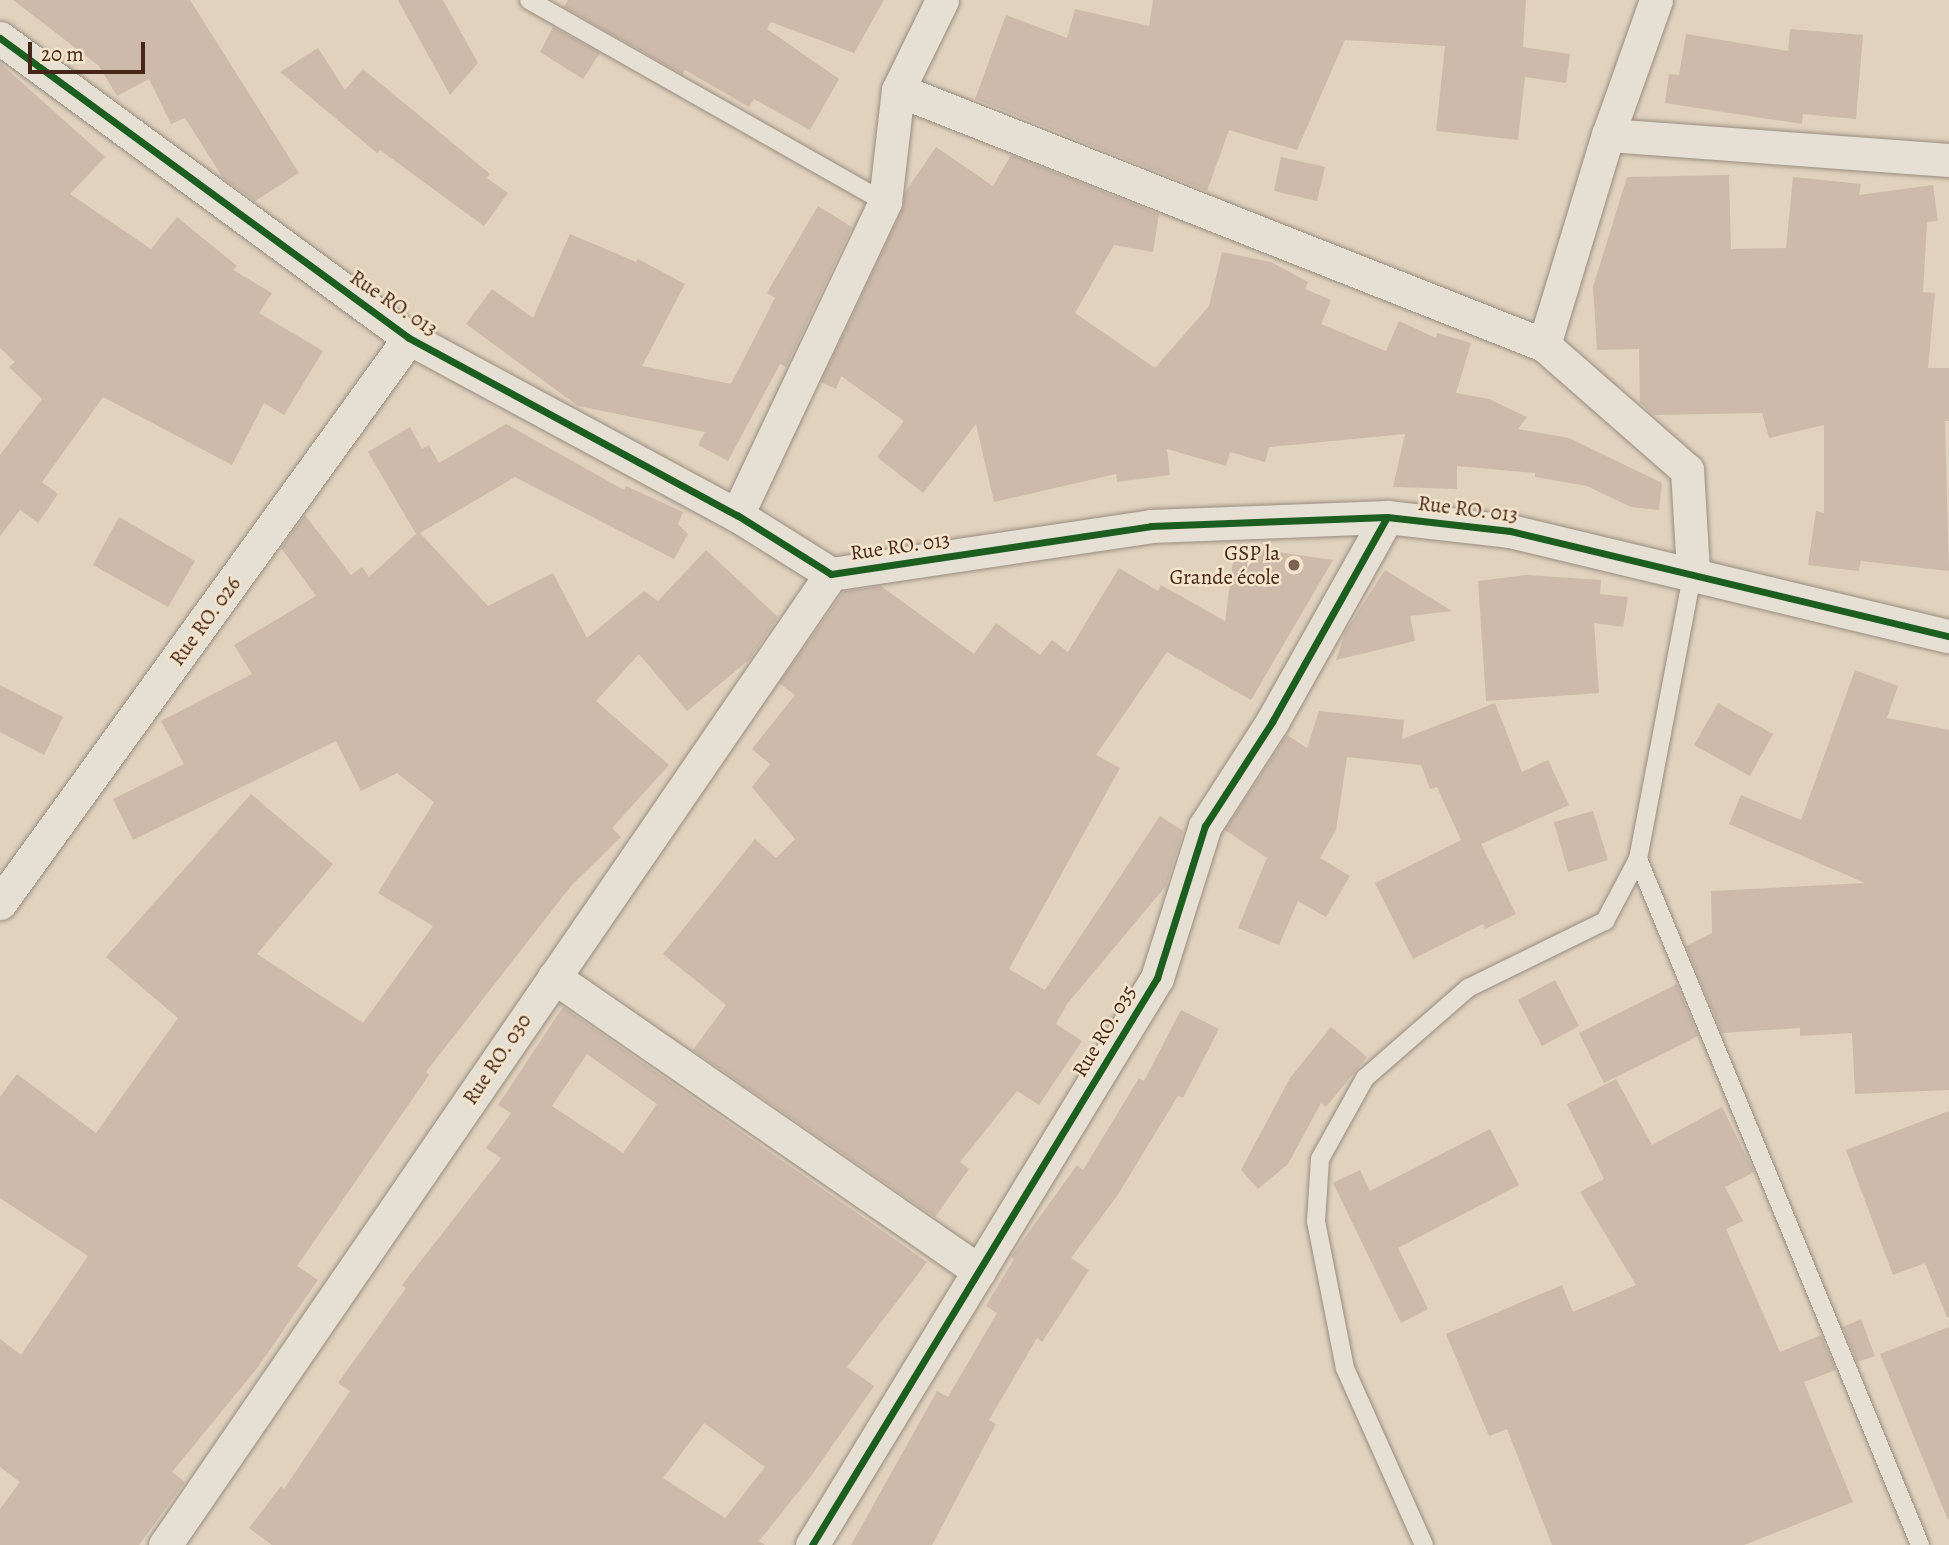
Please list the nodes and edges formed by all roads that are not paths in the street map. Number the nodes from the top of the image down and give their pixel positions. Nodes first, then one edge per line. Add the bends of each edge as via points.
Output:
1 (530, 0) edge
2 (942, 0) edge
3 (1655, 0) edge
4 (0, 38) edge
5 (898, 90) junction
6 (1608, 135) junction
7 (1949, 160) edge
8 (885, 202) junction
9 (410, 338) junction
10 (1544, 345) junction
11 (737, 515) junction
12 (1387, 517) junction
13 (1692, 571) junction
14 (831, 574) junction
15 (1949, 636) edge
16 (1638, 859) junction
17 (0, 903) edge
18 (554, 977) junction
19 (979, 1271) junction
20 (165, 1545) edge
21 (813, 1545) edge
22 (1424, 1545) edge
23 (1920, 1545) edge

1 - 8 lane
2 - 5 street
3 - 6 street
4 - 9 street, Rue RO. 013
5 - 8 street
5 - 10 street
6 - 7 street
6 - 10 street
8 - 11 street
9 - 11 street, Rue RO. 013
9 - 17 street, Rue RO. 026
10 - 13 street via 1687,471
11 - 14 street, Rue RO. 013
12 - 13 street, Rue RO. 013 via 1510,531
12 - 14 street, Rue RO. 013 via 1152,526
12 - 19 street, Rue RO. 035 via 1272,722 1205,826 1157,978
13 - 15 street, Rue RO. 013
13 - 16 lane
14 - 18 street, Rue RO. 030
16 - 22 lane via 1605,921 1468,988 1365,1078 1320,1159 1316,1220 1345,1368
16 - 23 lane
18 - 19 street
18 - 20 street, Rue RO. 030
19 - 21 street, Rue RO. 035

